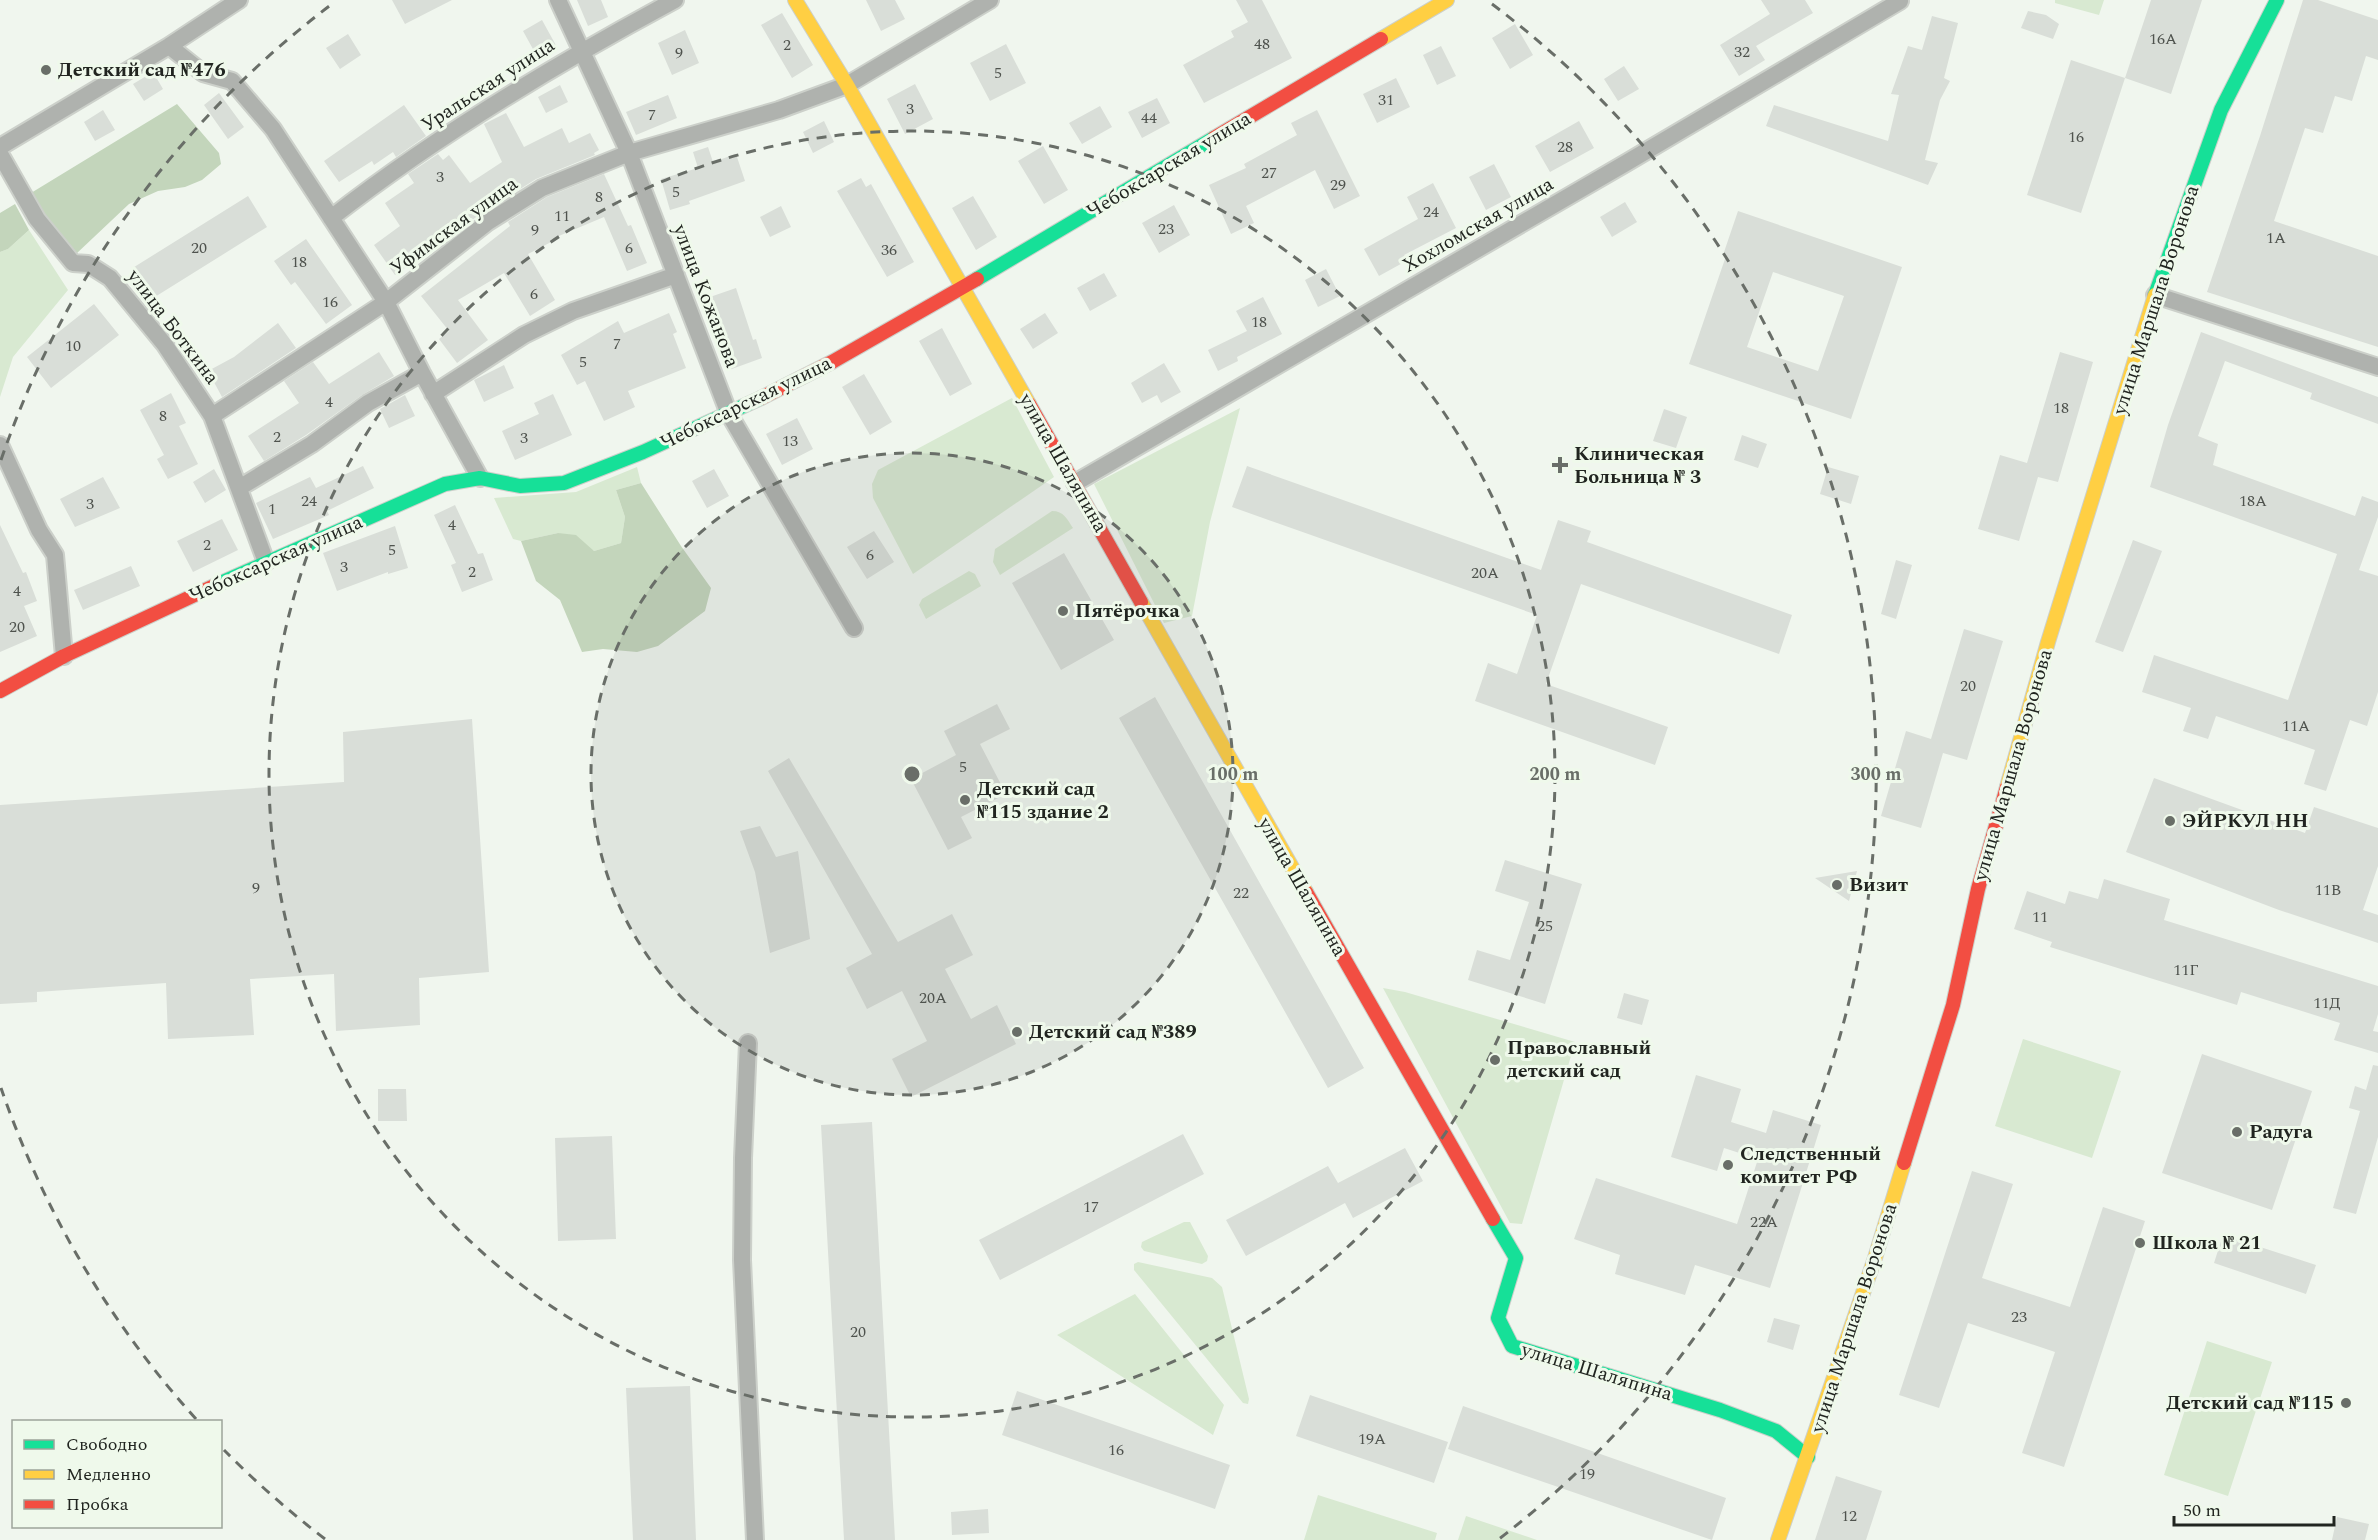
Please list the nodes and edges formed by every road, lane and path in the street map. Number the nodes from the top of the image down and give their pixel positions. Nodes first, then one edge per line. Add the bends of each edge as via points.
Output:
1 (239, 0) edge
2 (558, 0) edge
3 (675, 0) edge
4 (795, 0) edge
5 (990, 0) edge
6 (1447, 0) edge
7 (2277, 0) edge
8 (1900, 1) edge
9 (169, 46) junction
10 (582, 50) junction
11 (847, 85) junction
12 (0, 147) edge
13 (629, 153) junction
14 (0, 154) edge
15 (331, 218) junction
16 (676, 275) junction
17 (962, 288) junction
18 (2155, 296) junction
19 (386, 302) junction
20 (2378, 367) edge
21 (422, 373) junction
22 (433, 394) junction
23 (729, 414) junction
24 (212, 416) junction
25 (0, 445) edge
26 (480, 478) junction
27 (1075, 483) junction
28 (239, 488) junction
29 (266, 562) junction
30 (854, 628) dead end
31 (64, 656) junction
32 (0, 691) edge
33 (748, 1043) dead end
34 (1808, 1456) junction
35 (756, 1540) edge
36 (1778, 1540) edge

1 - 9 street
2 - 10 street, улица Кожанова
3 - 10 street, Уральская улица
4 - 11 street, улица Шаляпина
5 - 11 street, Уфимская улица
6 - 17 street, Чебоксарская улица
7 - 18 street, улица Маршала Воронова via 2221,110
8 - 27 street, Хохломская улица
9 - 12 street
9 - 15 street via 203,73 232,81 273,129
10 - 13 street, улица Кожанова
10 - 15 street, Уральская улица via 429,148
11 - 13 street, Уфимская улица via 779,110
11 - 17 street, улица Шаляпина
13 - 16 street, улица Кожанова
13 - 19 street, Уфимская улица via 542,188 488,222
14 - 24 street, улица Боткина via 37,219 73,263 88,264 110,278 165,345
15 - 19 street
16 - 22 street via 573,311 524,335
16 - 23 street, улица Кожанова
17 - 23 street, Чебоксарская улица via 832,362
17 - 27 street, улица Шаляпина
18 - 20 street
18 - 34 street, улица Маршала Воронова via 2048,642 1978,889 1953,1005 1875,1258
19 - 21 street
19 - 24 street, Уфимская улица
21 - 22 street
21 - 28 street via 368,403 312,444
22 - 26 street
23 - 26 street, Чебоксарская улица via 564,483 520,486
23 - 30 street, улица Кожанова
24 - 28 street, улица Боткина
25 - 31 street via 39,530 55,555
26 - 29 street, Чебоксарская улица via 445,484
27 - 34 street, улица Шаляпина via 1516,1258 1498,1318 1512,1346 1720,1410 1776,1431
28 - 29 street, улица Боткина
29 - 31 street, Чебоксарская улица
31 - 32 street, Чебоксарская улица
33 - 35 street via 742,1260
34 - 36 street, улица Маршала Воронова

